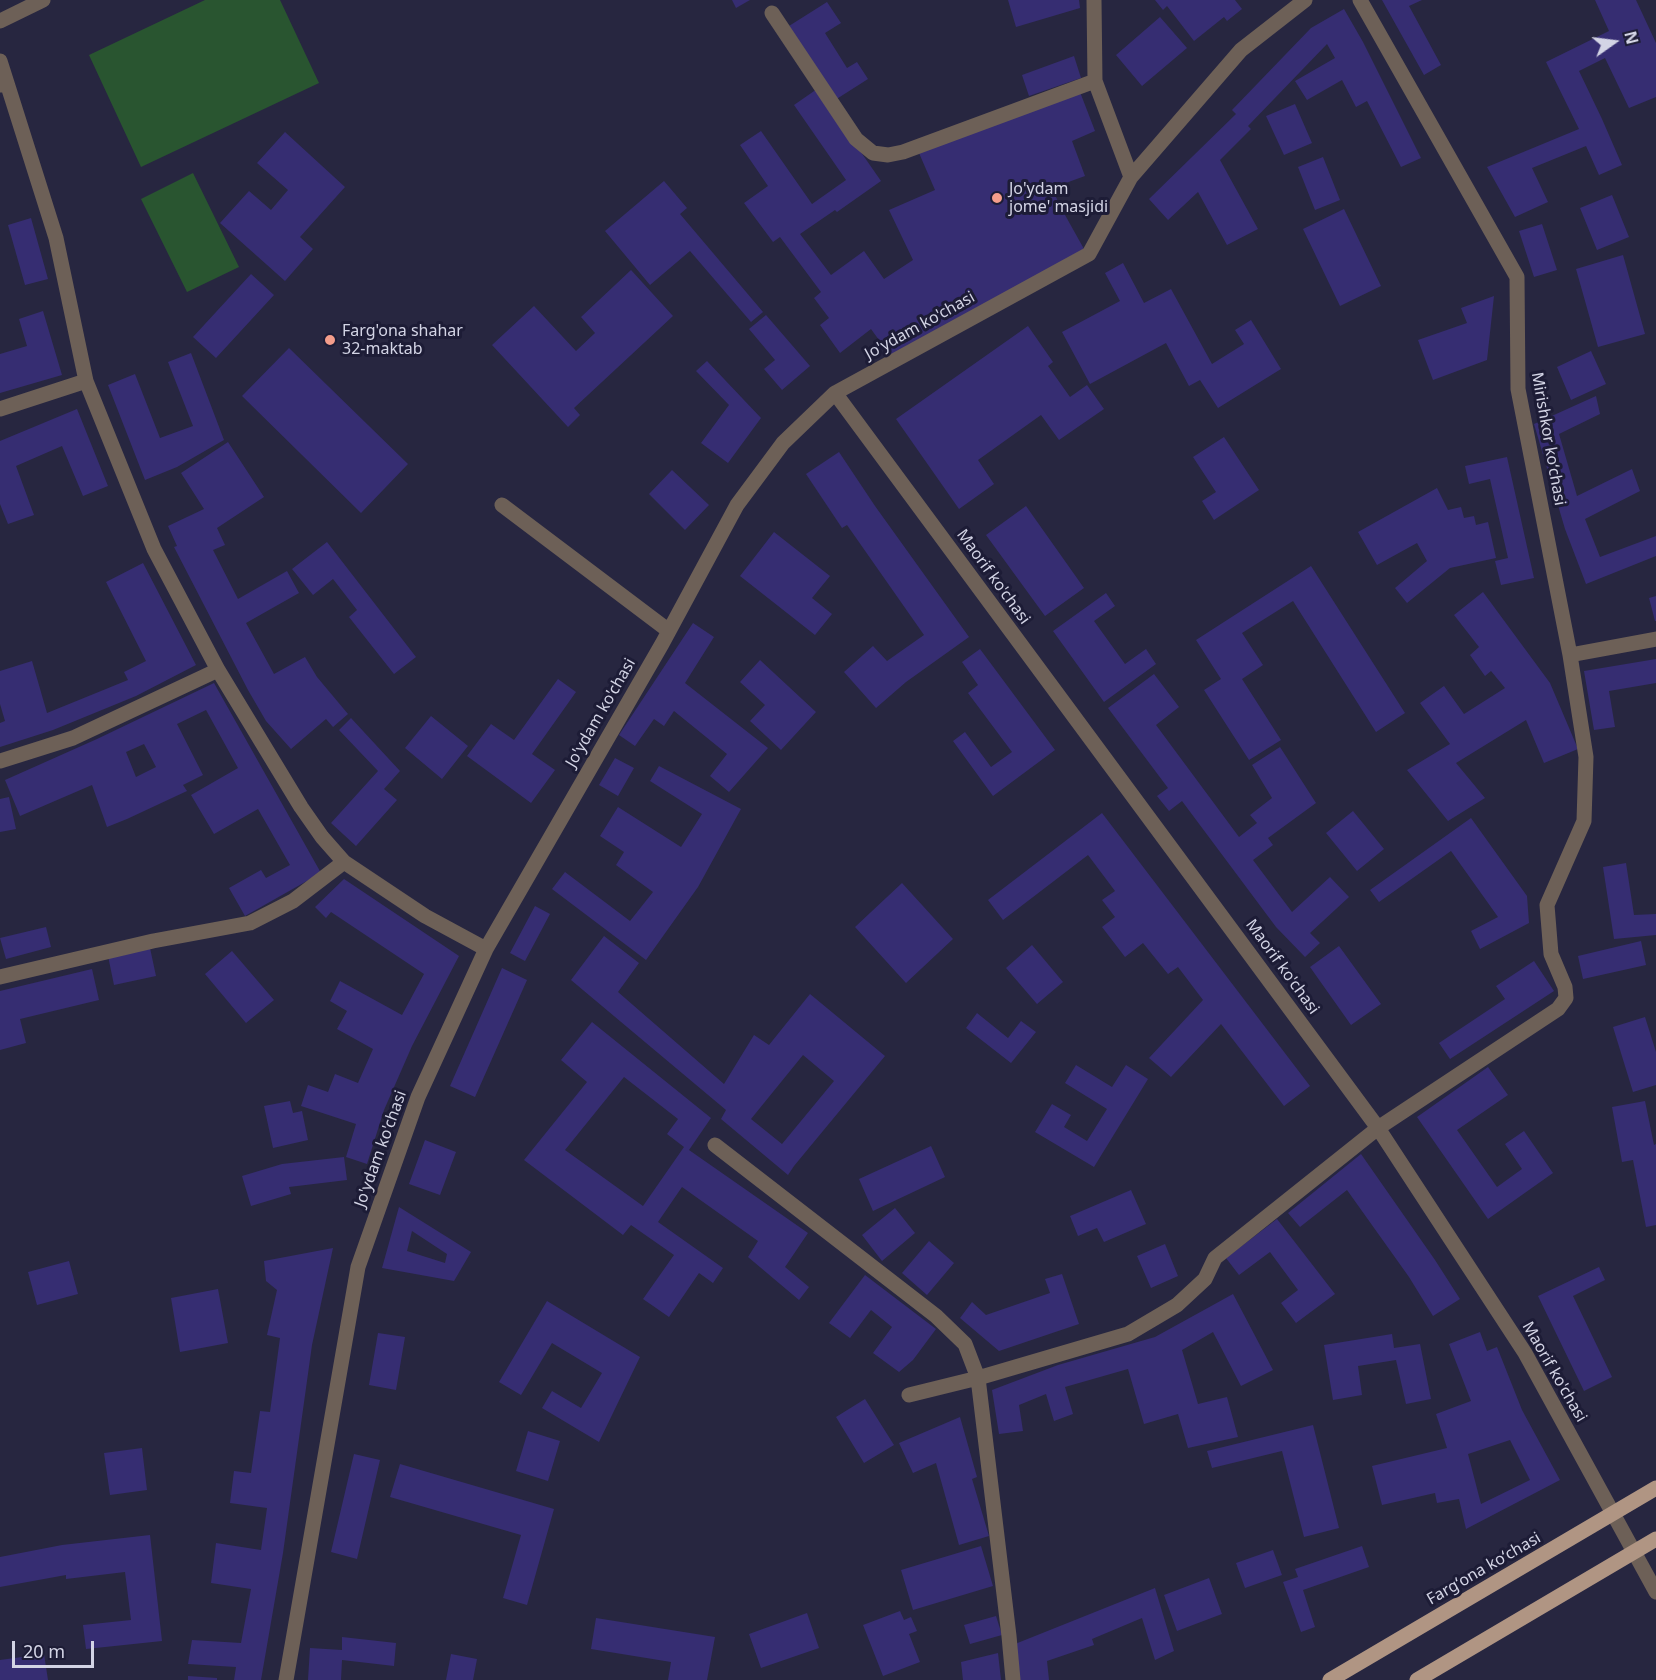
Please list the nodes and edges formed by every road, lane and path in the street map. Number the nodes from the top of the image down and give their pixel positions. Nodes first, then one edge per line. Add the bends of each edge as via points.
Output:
1 (43, 0) edge
2 (1094, 0) edge
3 (1305, 0) edge
4 (1360, 0) edge
5 (772, 13) dead end
6 (0, 21) edge
7 (0, 61) edge
8 (1095, 81) junction
9 (3, 84) edge
10 (1131, 177) junction
11 (86, 381) junction
12 (835, 393) junction
13 (0, 409) edge
14 (502, 505) dead end
15 (669, 631) junction
16 (1656, 639) edge
17 (1570, 655) junction
18 (218, 670) junction
19 (0, 761) edge
20 (344, 862) junction
21 (486, 949) junction
22 (0, 977) edge
23 (1378, 1128) junction
24 (715, 1145) dead end
25 (978, 1378) junction
26 (909, 1395) dead end
27 (1656, 1488) edge
28 (1613, 1514) junction
29 (1656, 1539) edge
30 (1634, 1552) junction
31 (1656, 1592) edge
32 (286, 1680) edge
33 (1013, 1680) edge
34 (1330, 1680) edge
35 (1417, 1680) edge

1 - 6 street
2 - 8 street
3 - 10 street, Jo'ydam ko'chasi via 1241,50
4 - 17 street, Mirishkor koʻchasi via 1517,277 1518,389
5 - 8 street via 856,140 873,153 903,152
7 - 9 street
8 - 10 street
9 - 11 street via 56,238
10 - 12 street, Jo'ydam ko'chasi via 1089,254
11 - 13 street
11 - 18 street via 154,549
12 - 15 street, Jo'ydam ko'chasi via 783,443 737,504
12 - 23 street, Maorif ko'chasi
14 - 15 street
15 - 21 street, Jo'ydam ko'chasi
16 - 17 street
17 - 23 street, Mirishkor koʻchasi via 1586,757 1584,821 1547,905 1551,954 1566,998 1558,1009
18 - 19 street via 73,738
18 - 20 street via 301,807
20 - 21 street via 425,916
20 - 22 street via 292,901 250,924 153,941
21 - 32 street, Jo'ydam ko'chasi via 418,1097 358,1267
23 - 25 street via 1215,1257 1205,1279 1177,1305 1128,1334
23 - 28 street, Maorif ko'chasi via 1525,1353
24 - 25 street via 936,1316 965,1344
25 - 26 street
25 - 33 street
27 - 28 main road, Fargʻona koʻchasi
28 - 30 street, Maorif ko'chasi
28 - 34 main road, Fargʻona koʻchasi
29 - 30 main road
30 - 31 street, Maorif ko'chasi
30 - 35 main road

